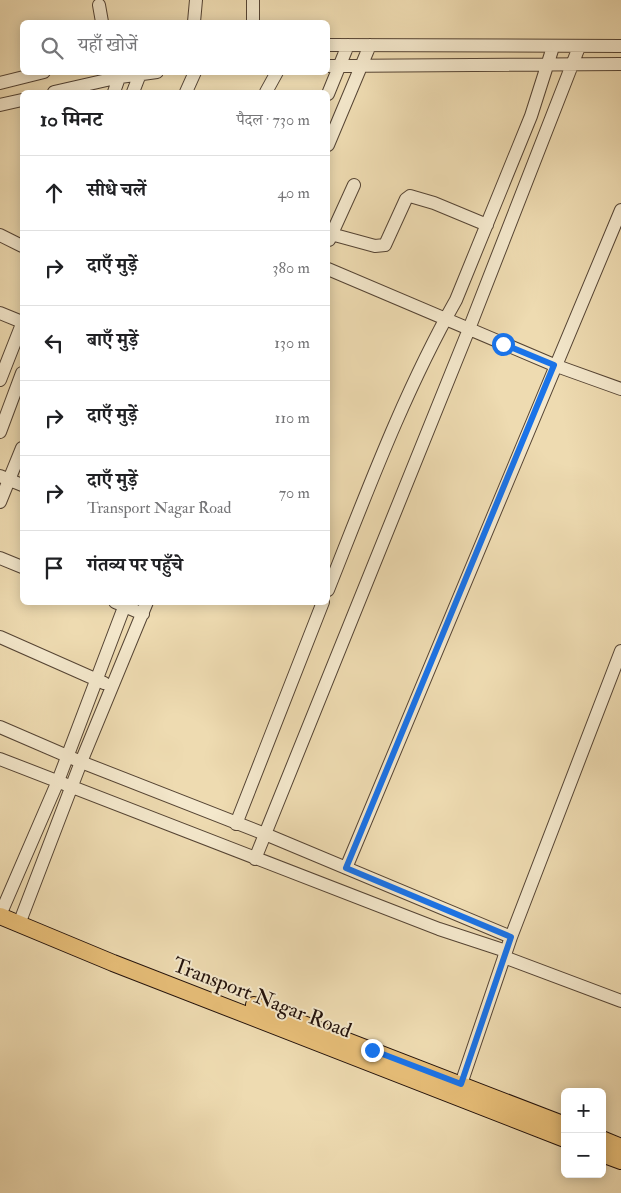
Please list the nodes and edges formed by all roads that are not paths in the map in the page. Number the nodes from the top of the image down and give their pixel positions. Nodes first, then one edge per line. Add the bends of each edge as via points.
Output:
1 (196, 0) edge
2 (253, 0) edge
3 (98, 5) dead end
4 (102, 20) edge
5 (194, 20) edge
6 (253, 20) edge
7 (330, 45) edge
8 (348, 45) junction
9 (370, 45) junction
10 (621, 46) edge
11 (553, 47) junction
12 (579, 47) junction
13 (361, 64) junction
14 (548, 64) junction
15 (572, 64) junction
16 (621, 64) edge
17 (333, 66) edge
18 (32, 75) edge
19 (120, 75) edge
20 (140, 75) edge
21 (194, 75) edge
22 (275, 75) edge
23 (0, 83) edge
24 (62, 90) edge
25 (115, 90) edge
26 (134, 90) edge
27 (187, 90) edge
28 (267, 90) edge
29 (329, 90) edge
30 (20, 100) edge
31 (0, 105) edge
32 (330, 140) edge
33 (354, 185) dead end
34 (621, 210) edge
35 (487, 225) junction
36 (0, 235) edge
37 (330, 236) edge
38 (330, 238) edge
39 (20, 245) edge
40 (330, 270) edge
41 (0, 313) edge
42 (444, 318) junction
43 (20, 322) edge
44 (20, 328) edge
45 (469, 329) junction
46 (554, 365) junction
47 (20, 378) edge
48 (0, 380) edge
49 (621, 389) edge
50 (0, 432) edge
51 (20, 452) edge
52 (5, 478) edge
53 (20, 484) edge
54 (0, 502) edge
55 (0, 558) edge
56 (20, 565) edge
57 (330, 585) edge
58 (122, 605) edge
59 (128, 605) edge
60 (321, 605) edge
61 (145, 608) edge
62 (0, 637) edge
63 (621, 651) edge
64 (98, 680) junction
65 (113, 687) junction
66 (0, 727) edge
67 (67, 757) junction
68 (0, 760) edge
69 (81, 762) junction
70 (58, 781) junction
71 (72, 786) junction
72 (236, 824) junction
73 (265, 834) junction
74 (255, 859) junction
75 (346, 868) junction
76 (1, 912) edge
77 (20, 921) junction
78 (511, 937) junction
79 (505, 954) junction
80 (621, 1001) edge
81 (461, 1084) junction
82 (561, 1122) edge
83 (561, 1137) edge
84 (606, 1140) edge
85 (621, 1146) edge
86 (606, 1155) edge
87 (621, 1161) edge

1 - 5 street
2 - 6 street
3 - 4 street
7 - 8 street
8 - 9 street
8 - 17 street
9 - 11 street
9 - 13 street
10 - 12 street
11 - 12 street
11 - 14 street
12 - 15 street
13 - 14 street
13 - 17 street
13 - 32 street
14 - 15 street
14 - 35 street via 531,116
15 - 16 street
15 - 45 street
17 - 29 street
18 - 23 street
19 - 24 street
19 - 25 street
20 - 26 street
21 - 27 street
22 - 28 street
30 - 31 street
33 - 37 street
34 - 46 street
35 - 38 street via 410,196 385,245
35 - 42 street via 456,300
36 - 39 street
40 - 42 street
41 - 43 street
42 - 45 street
42 - 57 street via 400,410
44 - 48 street
45 - 46 street
45 - 73 street
46 - 49 street
46 - 75 street
47 - 50 street
51 - 52 street
52 - 53 street
52 - 54 street
55 - 56 street
58 - 64 street
59 - 61 street
60 - 72 street
61 - 65 street
62 - 64 street
63 - 78 street
64 - 65 street
64 - 67 street
65 - 69 street
66 - 67 street
67 - 69 street
67 - 70 street
68 - 70 street
69 - 71 street
69 - 72 street
70 - 71 street
70 - 76 street
71 - 74 street
71 - 77 street
72 - 73 street
73 - 74 street
73 - 75 street
74 - 79 street
75 - 78 street
76 - 77 main road, Transport Nagar Road
77 - 81 main road, Transport Nagar Road
77 - 83 main road, Transport Nagar Road via 113,963
78 - 79 street
79 - 80 street
79 - 81 street
81 - 82 main road, Transport Nagar Road
84 - 85 main road
86 - 87 main road

